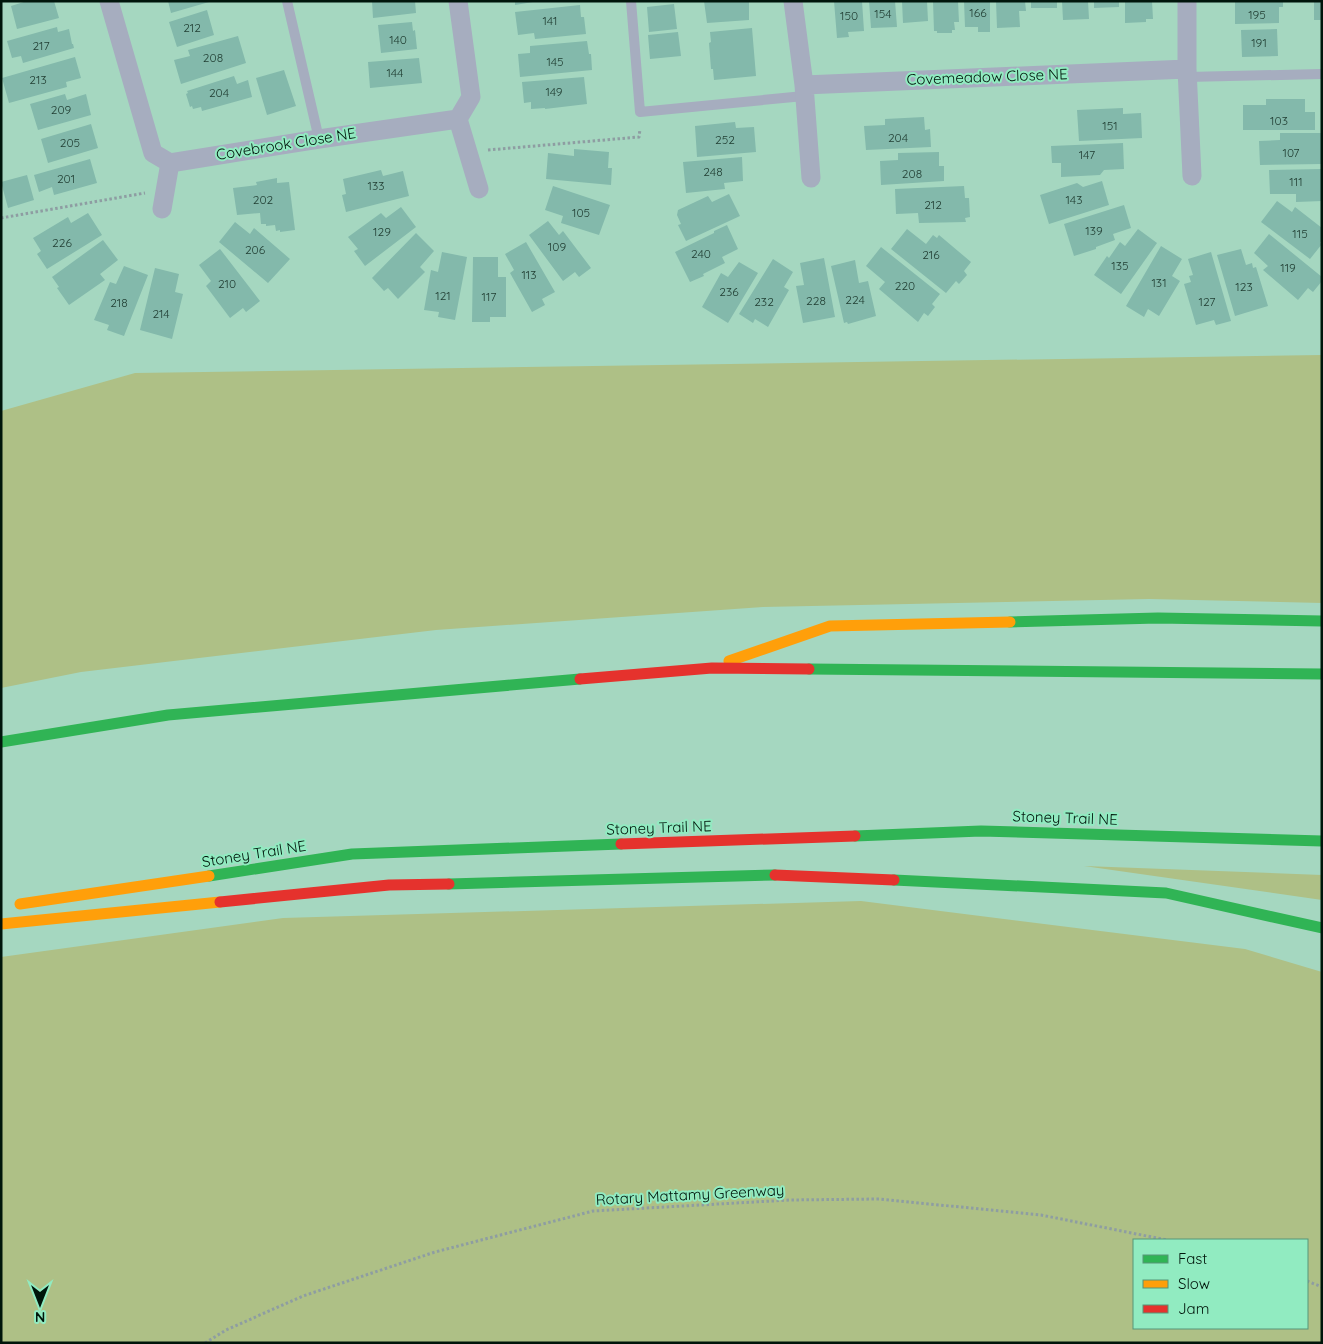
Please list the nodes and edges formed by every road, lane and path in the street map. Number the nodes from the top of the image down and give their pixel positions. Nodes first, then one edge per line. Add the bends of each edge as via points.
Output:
1 (109, 1) edge
2 (287, 1) edge
3 (458, 1) edge
4 (631, 1) edge
5 (793, 1) edge
6 (1186, 1) edge
7 (1187, 73) junction
8 (1322, 74) edge
9 (804, 91) junction
10 (458, 119) junction
11 (640, 127) dead end
12 (319, 139) junction
13 (467, 152) junction
14 (170, 163) junction
15 (1192, 176) dead end
16 (811, 178) dead end
17 (479, 189) dead end
18 (165, 190) junction
19 (162, 209) dead end
20 (1, 218) edge
21 (1322, 621) edge
22 (712, 668) junction
23 (1322, 674) edge
24 (1, 742) edge
25 (1322, 841) edge
26 (11, 906) dead end
27 (1, 924) edge
28 (1322, 928) edge
29 (1162, 1239) edge
30 (1308, 1281) edge
31 (1322, 1287) edge
32 (204, 1343) edge

1 - 14 street via 153,153
2 - 12 lane
3 - 10 street via 471,97
4 - 9 lane via 640,112
5 - 9 street
6 - 7 street
7 - 8 lane
7 - 9 street, Covemeadow Close NE
7 - 15 street
9 - 16 street
10 - 12 street, Covebrook Close NE
10 - 13 street
11 - 13 path via 639,136
12 - 14 street, Covebrook Close NE
13 - 17 street
14 - 18 street
18 - 19 street
18 - 20 path
21 - 22 highway via 1158,618 830,626
22 - 23 highway
22 - 24 highway via 168,715
25 - 26 highway, Stoney Trail NE via 981,831 352,854
27 - 28 highway via 389,885 787,876 1166,893
29 - 32 path, Rotary Mattamy Greenway via 1041,1215 879,1199 790,1200 593,1211 435,1252 303,1296
30 - 31 path

